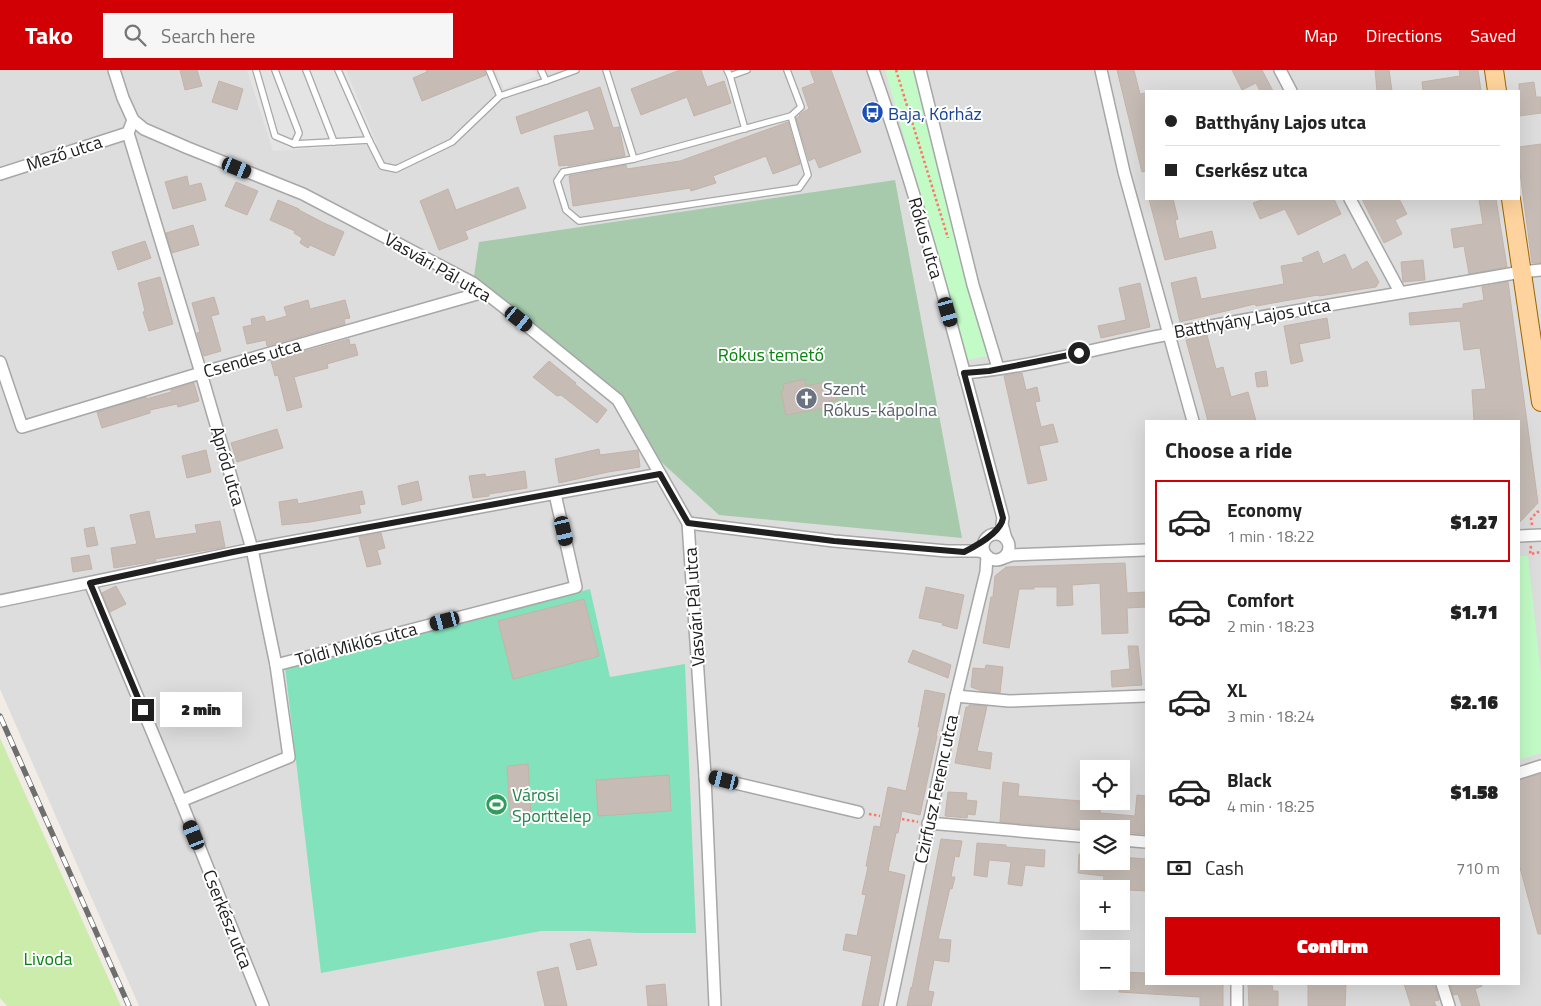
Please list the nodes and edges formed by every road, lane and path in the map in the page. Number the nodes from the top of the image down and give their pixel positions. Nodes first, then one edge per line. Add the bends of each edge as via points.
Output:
1 (114, 70) edge
2 (256, 70) edge
3 (275, 70) edge
4 (306, 70) edge
5 (338, 70) edge
6 (489, 70) edge
7 (541, 70) edge
8 (576, 70) edge
9 (606, 70) edge
10 (746, 70) edge
11 (788, 70) edge
12 (873, 70) edge
13 (896, 70) edge
14 (920, 70) edge
15 (1101, 70) edge
16 (1280, 70) edge
17 (1494, 70) edge
18 (729, 73) edge
19 (546, 81) junction
20 (1290, 90) edge
21 (1497, 90) edge
22 (500, 96) junction
23 (791, 116) junction
24 (133, 120) junction
25 (744, 129) junction
26 (128, 133) junction
27 (369, 140) junction
28 (334, 142) junction
29 (294, 144) junction
30 (634, 159) junction
31 (0, 174) edge
32 (1351, 200) edge
33 (1511, 200) edge
34 (948, 239) dead end
35 (1541, 270) edge
36 (1521, 272) junction
37 (484, 292) junction
38 (1400, 292) junction
39 (1168, 334) junction
40 (0, 362) edge
41 (998, 368) junction
42 (201, 373) junction
43 (964, 373) junction
44 (1541, 402) edge
45 (1192, 420) edge
46 (660, 474) junction
47 (555, 494) junction
48 (688, 523) junction
49 (1002, 524) junction
50 (1541, 535) edge
51 (1520, 536) edge
52 (986, 538) junction
53 (1007, 541) junction
54 (252, 549) junction
55 (1145, 550) edge
56 (964, 552) junction
57 (1044, 553) junction
58 (985, 554) junction
59 (1001, 559) junction
60 (986, 572) junction
61 (90, 583) junction
62 (0, 601) edge
63 (276, 665) junction
64 (956, 696) junction
65 (1145, 696) edge
66 (1541, 766) edge
67 (1520, 773) edge
68 (705, 776) junction
69 (181, 801) junction
70 (858, 812) dead end
71 (928, 823) junction
72 (1080, 837) edge
73 (1130, 841) edge
74 (1145, 842) edge
75 (1237, 985) edge
76 (1442, 985) edge
77 (262, 1006) edge
78 (715, 1006) edge
79 (890, 1006) edge
80 (1237, 1006) edge
81 (1449, 1006) edge

1 - 24 street
2 - 29 lane via 275,136
3 - 29 lane via 299,133
4 - 28 lane
5 - 27 lane
6 - 22 lane
7 - 19 lane
8 - 19 lane
9 - 30 lane
10 - 18 lane
11 - 23 lane via 800,107
12 - 43 street, Rókus utca via 912,187
13 - 34 path
14 - 41 street, Rókus utca via 973,285
15 - 39 street via 1124,172
16 - 20 street
17 - 21 main road
18 - 25 lane
19 - 22 lane
22 - 27 lane via 452,142 396,169 382,166
23 - 25 lane
23 - 30 lane via 808,174 799,188 579,221 566,210 557,181 563,172
24 - 26 street
24 - 37 street, Vasvári Pál utca via 144,129 303,194
25 - 30 lane
26 - 31 street, Mező utca
26 - 42 street, Apród utca
27 - 28 lane
28 - 29 lane
32 - 38 street
33 - 36 main road
35 - 36 street, Batthyány Lajos utca
36 - 38 street, Batthyány Lajos utca
36 - 44 main road
37 - 42 street, Csendes utca
37 - 46 street, Vasvári Pál utca via 618,400
38 - 39 street, Batthyány Lajos utca
39 - 41 street, Batthyány Lajos utca
39 - 45 street
40 - 42 street, Csendes utca via 22,427
41 - 43 street, Batthyány Lajos utca
42 - 54 street, Apród utca
43 - 49 street, Rókus utca
46 - 47 street
46 - 48 street, Vasvári Pál utca
47 - 54 street
47 - 63 street, Toldi Miklós utca via 576,587
48 - 56 street via 834,541
48 - 68 street, Vasvári Pál utca
49 - 52 street
49 - 53 street, Rókus utca
50 - 51 street
52 - 53 street via 992,534 1000,535
52 - 56 street
52 - 58 street
53 - 57 street via 1014,547
53 - 59 street via 1008,551
54 - 61 street
54 - 63 street, Apród utca
55 - 57 street
56 - 58 street
57 - 59 street
58 - 59 street via 994,560
58 - 60 street, Czirfusz Ferenc utca
59 - 60 street
60 - 64 street, Czirfusz Ferenc utca
61 - 62 street
61 - 69 street, Cserkész utca
63 - 69 street, Apród utca via 289,757
64 - 65 street via 1009,701
64 - 71 street, Czirfusz Ferenc utca
66 - 67 street
68 - 70 street
68 - 78 street, Vasvári Pál utca
69 - 77 street, Cserkész utca
71 - 72 street
71 - 79 street, Czirfusz Ferenc utca
73 - 74 street
75 - 80 street
76 - 81 street

